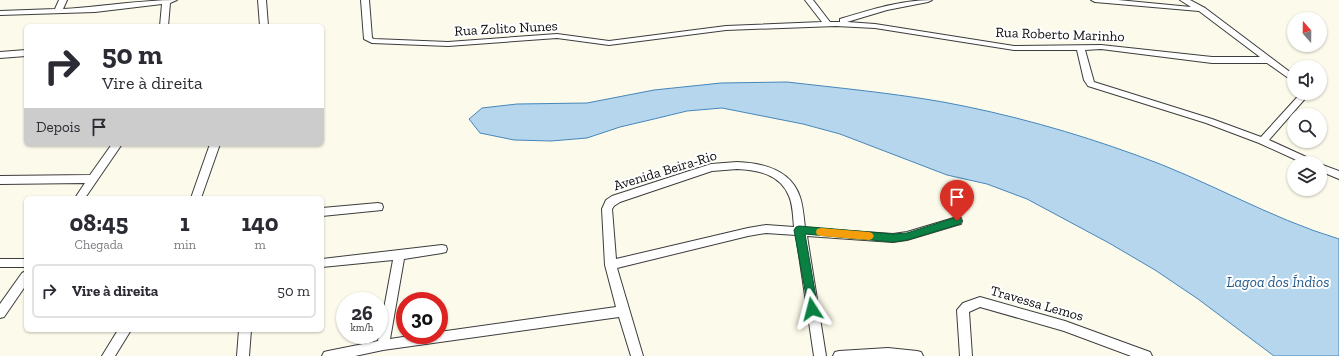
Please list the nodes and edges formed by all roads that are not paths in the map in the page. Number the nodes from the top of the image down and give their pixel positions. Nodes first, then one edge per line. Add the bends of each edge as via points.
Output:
1 (63, 0) edge
2 (262, 0) edge
3 (365, 0) edge
4 (809, 0) edge
5 (928, 0) edge
6 (1095, 0) edge
7 (1184, 0) edge
8 (170, 1) edge
9 (1202, 10) junction
10 (57, 12) junction
11 (0, 13) edge
12 (164, 24) edge
13 (264, 24) edge
14 (832, 24) junction
15 (1080, 47) junction
16 (24, 53) edge
17 (0, 55) edge
18 (1269, 60) junction
19 (1287, 74) edge
20 (1300, 100) edge
21 (1262, 141) junction
22 (116, 146) edge
23 (214, 146) edge
24 (1296, 156) edge
25 (1327, 170) edge
26 (1339, 175) edge
27 (93, 179) junction
28 (0, 180) edge
29 (81, 196) edge
30 (197, 196) edge
31 (378, 207) dead end
32 (324, 212) edge
33 (957, 221) dead end
34 (799, 230) junction
35 (442, 249) dead end
36 (399, 255) junction
37 (24, 262) edge
38 (0, 263) edge
39 (324, 263) edge
40 (611, 265) junction
41 (24, 279) edge
42 (623, 311) junction
43 (0, 313) edge
44 (124, 332) edge
45 (244, 332) edge
46 (383, 345) junction
47 (108, 356) edge
48 (243, 356) edge
49 (328, 356) edge
50 (637, 356) edge
51 (820, 356) edge
52 (839, 356) edge
53 (917, 356) edge
54 (966, 356) edge
55 (1146, 356) edge

1 - 10 street
2 - 13 street
3 - 14 street, Rua Zolito Nunes via 368,39 372,42 448,44 557,36 610,43 726,28
4 - 14 street
5 - 14 street via 886,8
6 - 9 street
7 - 9 street
8 - 10 street
8 - 12 street
9 - 18 street
10 - 11 street
14 - 15 street, Rua Roberto Marinho via 875,26 1014,48
15 - 18 street, Rua Roberto Marinho via 1112,48 1212,60
15 - 21 street via 1088,80 1097,87 1209,121
16 - 17 street
18 - 19 street
20 - 21 street
21 - 24 street
22 - 27 street
23 - 30 street
25 - 26 street
27 - 28 street
27 - 29 street
31 - 32 street
33 - 34 street via 893,238
34 - 40 street via 756,230
34 - 40 street, Avenida Beira-Rio via 795,197 778,176 766,170 748,167 712,168 610,203 607,209
34 - 51 street, Avenida Beira-Rio
35 - 36 street
36 - 39 street
36 - 46 street
37 - 38 street
40 - 42 street
41 - 43 street
42 - 46 street
42 - 50 street
44 - 47 street
45 - 48 street
46 - 49 street
52 - 53 street via 888,353
54 - 55 street, Travessa Lemos via 963,310 980,302 1065,326

